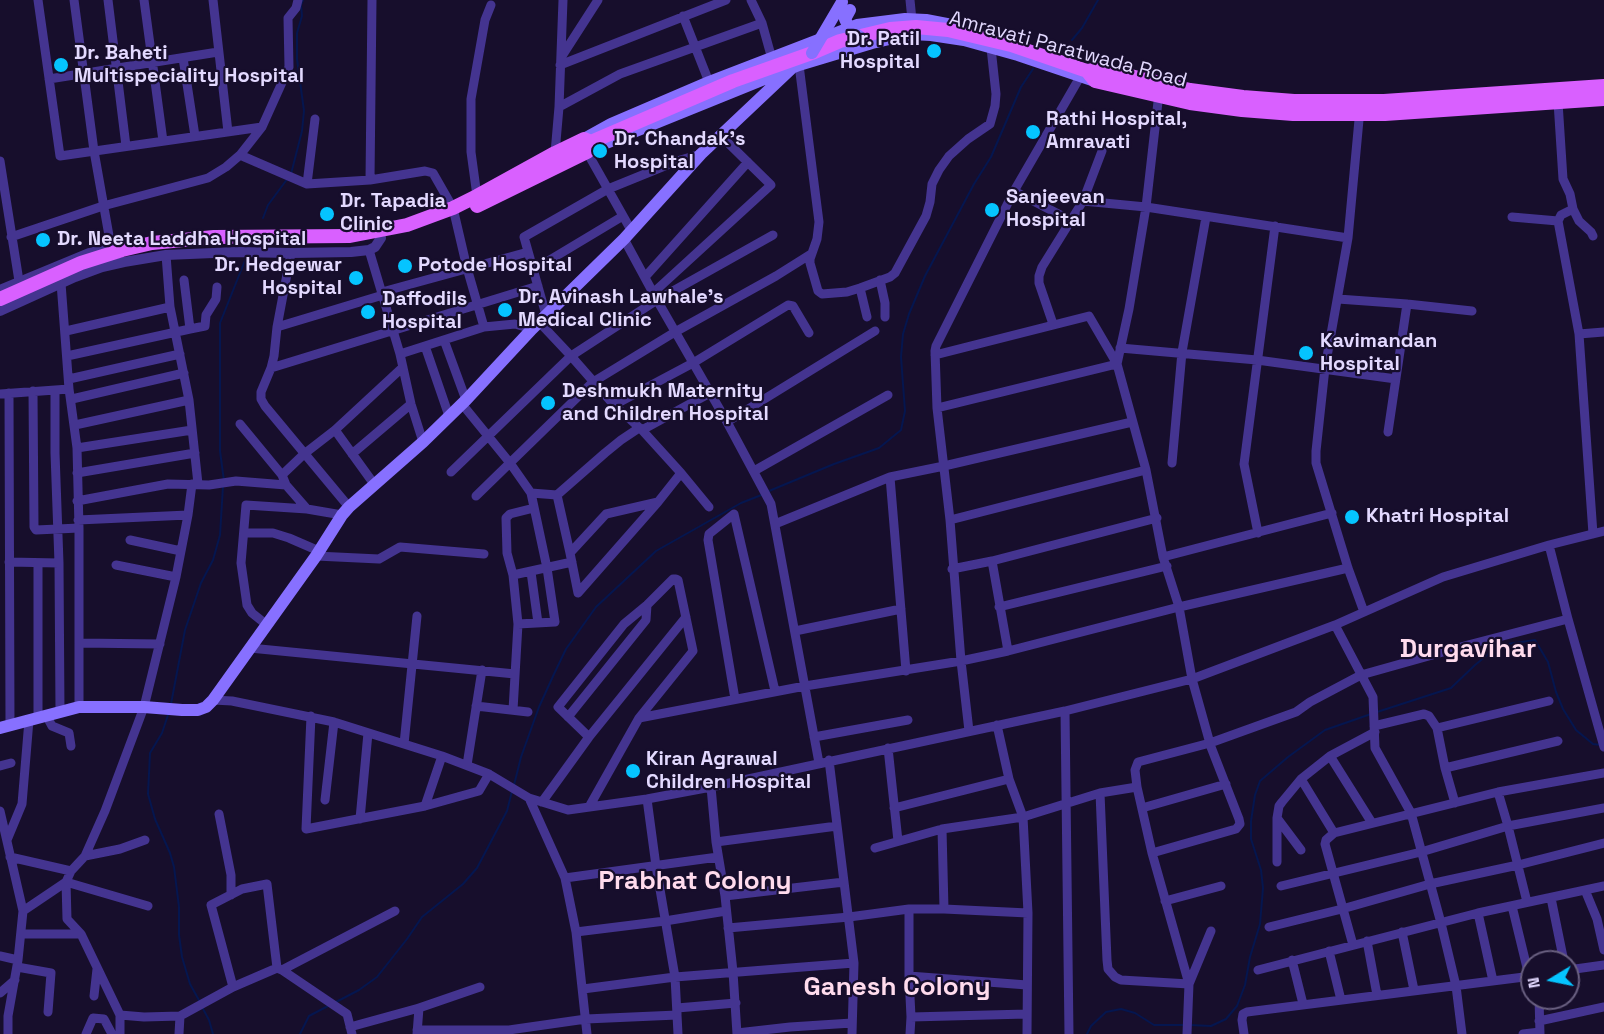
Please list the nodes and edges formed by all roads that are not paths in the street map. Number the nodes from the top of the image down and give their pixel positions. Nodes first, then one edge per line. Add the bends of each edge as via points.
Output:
1 (38, 0) edge
2 (74, 0) edge
3 (108, 0) edge
4 (144, 0) edge
5 (213, 0) edge
6 (298, 0) edge
7 (372, 0) edge
8 (563, 0) edge
9 (598, 0) edge
10 (726, 0) edge
11 (751, 0) edge
12 (910, 0) edge
13 (848, 3) edge
14 (491, 5) dead end
15 (682, 16) junction
16 (912, 20) junction
17 (762, 23) junction
18 (860, 36) junction
19 (694, 47) junction
20 (991, 48) junction
21 (218, 52) junction
22 (812, 53) junction
23 (183, 58) junction
24 (772, 59) junction
25 (560, 61) junction
26 (152, 62) junction
27 (795, 67) junction
28 (116, 68) junction
29 (84, 73) junction
30 (1089, 73) junction
31 (49, 79) junction
32 (709, 82) junction
33 (1604, 86) edge
34 (1159, 90) junction
35 (1604, 99) edge
36 (1558, 102) junction
37 (558, 107) junction
38 (1360, 107) junction
39 (315, 119) dead end
40 (262, 127) junction
41 (228, 132) junction
42 (720, 135) junction
43 (195, 136) junction
44 (163, 141) junction
45 (126, 146) junction
46 (588, 146) junction
47 (94, 151) junction
48 (1102, 151) dead end
49 (555, 153) junction
50 (701, 154) junction
51 (240, 155) junction
52 (0, 161) edge
53 (748, 162) junction
54 (370, 180) junction
55 (305, 183) junction
56 (608, 189) junction
57 (1014, 191) junction
58 (477, 196) junction
59 (1083, 201) junction
60 (103, 206) junction
61 (1146, 207) junction
62 (1573, 209) junction
63 (454, 212) junction
64 (623, 216) junction
65 (1512, 217) dead end
66 (1206, 218) junction
67 (1070, 220) junction
68 (1558, 220) junction
69 (1275, 226) junction
70 (381, 234) junction
71 (628, 235) junction
72 (773, 235) dead end
73 (1593, 236) dead end
74 (11, 237) junction
75 (1348, 238) junction
76 (350, 239) junction
77 (111, 248) junction
78 (369, 250) junction
79 (528, 252) junction
80 (291, 253) junction
81 (811, 254) junction
82 (166, 255) junction
83 (467, 268) junction
84 (533, 270) junction
85 (645, 277) junction
86 (184, 280) dead end
87 (880, 280) junction
88 (19, 281) junction
89 (61, 284) junction
90 (538, 286) junction
91 (218, 287) dead end
92 (860, 288) junction
93 (0, 290) edge
94 (382, 293) junction
95 (655, 297) junction
96 (0, 299) edge
97 (1338, 299) junction
98 (1407, 304) junction
99 (0, 306) edge
100 (170, 306) junction
101 (478, 306) junction
102 (0, 311) edge
103 (1472, 311) dead end
104 (867, 316) dead end
105 (885, 317) dead end
106 (539, 322) junction
107 (1053, 324) junction
108 (278, 327) junction
109 (484, 327) junction
110 (190, 330) junction
111 (66, 331) junction
112 (393, 331) junction
113 (875, 331) dead end
114 (675, 332) junction
115 (1604, 332) edge
116 (175, 333) junction
117 (809, 333) dead end
118 (1579, 334) junction
119 (444, 340) junction
120 (425, 346) junction
121 (1120, 348) junction
122 (1182, 352) junction
123 (180, 354) junction
124 (400, 354) junction
125 (68, 356) junction
126 (571, 356) junction
127 (935, 356) junction
128 (1257, 360) junction
129 (693, 363) junction
130 (1117, 364) junction
131 (403, 366) junction
132 (271, 368) junction
133 (1325, 368) junction
134 (184, 373) junction
135 (1396, 379) junction
136 (593, 382) junction
137 (69, 384) junction
138 (55, 390) junction
139 (33, 391) junction
140 (4, 393) edge
141 (710, 393) junction
142 (888, 395) dead end
143 (72, 399) junction
144 (189, 400) junction
145 (464, 402) junction
146 (411, 404) junction
147 (614, 405) junction
148 (937, 408) junction
149 (449, 416) junction
150 (727, 422) junction
151 (1132, 422) junction
152 (240, 424) dead end
153 (75, 425) junction
154 (640, 429) junction
155 (192, 430) junction
156 (335, 430) junction
157 (1388, 432) dead end
158 (488, 436) junction
159 (423, 442) junction
160 (76, 448) junction
161 (195, 453) junction
162 (304, 454) junction
163 (352, 454) junction
164 (510, 463) junction
165 (1172, 463) dead end
166 (944, 466) junction
167 (1146, 470) junction
168 (754, 471) junction
169 (77, 472) junction
170 (451, 472) dead end
171 (681, 473) junction
172 (282, 475) junction
173 (890, 477) junction
174 (195, 484) junction
175 (374, 484) junction
176 (286, 485) junction
177 (531, 493) junction
178 (557, 495) junction
179 (476, 496) dead end
180 (77, 501) junction
181 (658, 502) junction
182 (709, 507) dead end
183 (534, 508) junction
184 (307, 509) junction
185 (346, 511) junction
186 (1332, 513) junction
187 (188, 514) junction
188 (1156, 518) junction
189 (950, 520) junction
190 (79, 524) junction
191 (775, 524) junction
192 (57, 529) junction
193 (1604, 531) edge
194 (244, 533) junction
195 (1258, 533) junction
196 (1593, 534) junction
197 (130, 540) dead end
198 (1549, 545) junction
199 (182, 551) junction
200 (318, 554) junction
201 (484, 554) dead end
202 (571, 557) junction
203 (992, 561) junction
204 (9, 562) junction
205 (1165, 562) junction
206 (59, 563) junction
207 (38, 564) junction
208 (116, 565) dead end
209 (548, 568) junction
210 (1348, 568) junction
211 (952, 569) junction
212 (531, 572) junction
213 (513, 575) junction
214 (176, 577) junction
215 (647, 605) junction
216 (999, 607) junction
217 (1179, 607) junction
218 (901, 609) junction
219 (1364, 612) junction
220 (417, 616) dead end
221 (686, 617) junction
222 (1568, 619) junction
223 (538, 623) junction
224 (518, 624) junction
225 (267, 625) junction
226 (1335, 625) junction
227 (795, 630) junction
228 (79, 644) junction
229 (160, 644) junction
230 (250, 648) junction
231 (1008, 651) junction
232 (961, 661) junction
233 (412, 663) junction
234 (482, 670) junction
235 (906, 670) junction
236 (515, 674) junction
237 (1361, 675) junction
238 (1192, 680) junction
239 (805, 686) junction
240 (775, 691) junction
241 (735, 699) junction
242 (213, 700) junction
243 (1549, 701) dead end
244 (476, 705) junction
245 (79, 707) junction
246 (144, 707) junction
247 (513, 710) junction
248 (1065, 711) junction
249 (60, 712) junction
250 (528, 712) dead end
251 (311, 716) junction
252 (38, 717) junction
253 (568, 717) junction
254 (639, 718) junction
255 (908, 720) dead end
256 (334, 722) junction
257 (997, 725) junction
258 (5, 726) edge
259 (1374, 727) junction
260 (1437, 728) junction
261 (1602, 729) edge
262 (969, 731) junction
263 (368, 733) junction
264 (589, 736) junction
265 (813, 737) junction
266 (1558, 741) dead end
267 (1210, 743) junction
268 (404, 744) junction
269 (1603, 744) edge
270 (71, 746) dead end
271 (888, 748) junction
272 (442, 756) junction
273 (1330, 756) junction
274 (829, 760) junction
275 (11, 763) dead end
276 (819, 763) junction
277 (466, 765) junction
278 (0, 766) edge
279 (1445, 768) junction
280 (1604, 773) edge
281 (489, 774) junction
282 (1301, 778) junction
283 (1009, 779) junction
284 (1226, 784) junction
285 (711, 786) junction
286 (1137, 786) junction
287 (1498, 792) junction
288 (1100, 793) junction
289 (526, 796) junction
290 (646, 799) junction
291 (325, 800) dead end
292 (542, 802) junction
293 (1455, 803) junction
294 (1066, 804) junction
295 (425, 806) junction
296 (589, 807) junction
297 (894, 808) junction
298 (1142, 808) junction
299 (1604, 808) edge
300 (0, 811) edge
301 (1411, 813) junction
302 (219, 814) dead end
303 (1023, 817) junction
304 (1277, 818) junction
305 (360, 819) junction
306 (1372, 823) junction
307 (837, 826) junction
308 (1508, 826) junction
309 (942, 829) junction
310 (1334, 833) junction
311 (145, 840) dead end
312 (7, 841) junction
313 (898, 841) junction
314 (716, 842) junction
315 (1604, 843) edge
316 (875, 848) dead end
317 (1301, 850) dead end
318 (1421, 852) junction
319 (1152, 853) junction
320 (85, 856) junction
321 (10, 857) junction
322 (718, 857) junction
323 (1278, 862) dead end
324 (1518, 865) junction
325 (656, 866) junction
326 (71, 871) junction
327 (1332, 873) junction
328 (565, 878) junction
329 (66, 882) junction
330 (844, 882) junction
331 (1430, 884) junction
332 (1221, 886) dead end
333 (1281, 886) dead end
334 (1604, 886) edge
335 (1585, 890) junction
336 (231, 895) junction
337 (725, 896) junction
338 (1551, 898) junction
339 (1165, 901) junction
340 (1527, 902) junction
341 (148, 906) dead end
342 (1512, 906) junction
343 (909, 909) junction
344 (944, 909) junction
345 (1342, 909) junction
346 (22, 910) junction
347 (726, 910) junction
348 (395, 911) dead end
349 (1028, 913) junction
350 (1478, 913) junction
351 (849, 917) junction
352 (665, 921) junction
353 (1441, 922) junction
354 (1269, 927) dead end
355 (728, 928) junction
356 (1211, 931) dead end
357 (576, 932) junction
358 (1402, 932) junction
359 (22, 934) junction
360 (81, 934) junction
361 (1367, 940) junction
362 (1353, 945) junction
363 (1523, 950) edge
364 (1562, 950) edge
365 (1604, 950) edge
366 (1329, 951) junction
367 (0, 956) edge
368 (1292, 960) junction
369 (18, 963) junction
370 (854, 963) junction
371 (1604, 965) edge
372 (97, 968) junction
373 (1580, 968) edge
374 (279, 969) junction
375 (1258, 970) dead end
376 (733, 972) junction
377 (909, 976) junction
378 (675, 977) junction
379 (1520, 977) edge
380 (15, 980) junction
381 (1493, 981) junction
382 (1189, 984) junction
383 (1027, 985) junction
384 (1456, 986) junction
385 (232, 987) junction
386 (480, 987) dead end
387 (583, 989) junction
388 (1414, 990) junction
389 (0, 993) edge
390 (1377, 995) junction
391 (94, 996) dead end
392 (1341, 999) junction
393 (736, 1003) junction
394 (1303, 1004) junction
395 (1604, 1007) edge
396 (419, 1008) junction
397 (677, 1008) junction
398 (1539, 1010) edge
399 (48, 1012) dead end
400 (1027, 1014) junction
401 (120, 1015) junction
402 (180, 1016) junction
403 (911, 1017) junction
404 (586, 1019) junction
405 (1539, 1021) junction
406 (852, 1023) junction
407 (351, 1030) edge
408 (790, 1030) edge
409 (417, 1032) edge
410 (509, 1032) edge
411 (737, 1033) edge
412 (1187, 1033) edge
413 (1540, 1033) edge
414 (8, 1034) edge
415 (86, 1034) edge
416 (112, 1034) edge
417 (120, 1034) edge
418 (179, 1034) edge
419 (587, 1034) edge
420 (678, 1034) edge
421 (852, 1034) edge
422 (910, 1034) edge
423 (1027, 1034) edge
424 (1069, 1034) edge
425 (1244, 1034) edge
426 (1462, 1034) edge
427 (1523, 1034) edge

1 - 31 street
2 - 29 street
3 - 28 street
4 - 26 street
5 - 21 street
6 - 40 street via 288,18 289,67
7 - 54 street
8 - 25 street
9 - 25 street
10 - 15 street
11 - 17 street
12 - 16 street
13 - 18 main road, bridge via 845,19 850,30
13 - 22 main road, bridge
14 - 58 street via 471,99 471,152
15 - 19 street
15 - 25 street
16 - 24 main road via 857,25
16 - 30 main road via 967,28 1022,43
17 - 19 street
17 - 24 street
18 - 22 main road, Amravati Paratwada Road
18 - 30 main road, Amravati Paratwada Road via 916,27 948,30 1011,45
19 - 32 street
19 - 37 street via 620,74
20 - 27 main road, Amravati Paratwada Road via 964,40 911,34
20 - 30 main road, Amravati Paratwada Road
20 - 87 street via 996,94 990,124 962,144 939,170 926,216 913,242 895,273
21 - 23 street
21 - 41 street
22 - 46 main road, Amravati Paratwada Road via 733,81
23 - 26 street
23 - 43 street
24 - 32 main road
25 - 37 street
26 - 28 street
26 - 44 street
27 - 42 main road
27 - 46 main road, Amravati Paratwada Road
27 - 81 street via 819,222
28 - 29 street
28 - 45 street
29 - 31 street
29 - 47 street
30 - 34 main road, Amravati Paratwada Road
30 - 57 street
31 - 47 street via 58,154
32 - 46 main road via 610,124
33 - 38 main road via 1384,101
34 - 38 main road, Amravati Paratwada Road via 1190,102 1242,110 1293,114
34 - 61 street
35 - 36 main road, Amravati Paratwada Road
36 - 38 main road, Amravati Paratwada Road via 1385,114
36 - 62 street via 1563,179
37 - 49 street
38 - 75 street
39 - 55 street
40 - 41 street
40 - 51 street
41 - 43 street
42 - 50 main road
42 - 53 street
43 - 44 street
44 - 45 street
45 - 47 street
46 - 49 main road, Amravati Paratwada Road
46 - 56 street
46 - 63 main road, Amravati Paratwada Road
47 - 60 street
48 - 59 street
49 - 58 main road, Amravati Paratwada Road
50 - 56 street
50 - 71 main road
51 - 55 street
51 - 60 street via 208,178
52 - 74 street
53 - 85 street
53 - 95 street via 771,186
54 - 55 street
54 - 63 street via 433,173
56 - 64 street
56 - 79 street via 524,237
57 - 67 street
57 - 127 street via 936,346
58 - 63 main road, Amravati Paratwada Road
59 - 61 street
59 - 67 street
60 - 74 street
60 - 77 street
61 - 66 street
61 - 121 street
62 - 68 street
62 - 73 street
63 - 70 main road, Amravati Paratwada Road
63 - 83 street
64 - 71 street
64 - 84 street
65 - 68 street
66 - 69 street
66 - 122 street
67 - 107 street via 1039,276
68 - 118 street
69 - 75 street
69 - 128 street
70 - 76 main road, Amravati Paratwada Road
70 - 77 street via 374,228 236,230 147,239
70 - 78 street
71 - 85 street
71 - 106 main road
72 - 95 street
74 - 88 street
75 - 97 street
76 - 96 main road via 214,237 152,243 81,262
76 - 99 main road via 165,249 100,262
77 - 88 street
78 - 80 street
78 - 94 street
79 - 83 street
79 - 84 street
80 - 82 street
80 - 108 street
81 - 92 street via 820,293
81 - 114 street
82 - 89 street via 102,267
82 - 100 street
83 - 94 street
83 - 101 street
84 - 90 street
85 - 95 street
86 - 110 street
87 - 92 street
87 - 105 street
88 - 93 street
89 - 102 street
89 - 111 street
90 - 101 street
90 - 106 street
91 - 110 street via 205,326
92 - 104 street
94 - 108 street
94 - 112 street
95 - 114 street
95 - 126 street
97 - 98 street
97 - 133 street
98 - 103 street
98 - 135 street
100 - 111 street
100 - 116 street
101 - 109 street
101 - 112 street
106 - 109 street
106 - 126 street
106 - 145 main road
107 - 127 street
107 - 130 street via 1089,316
108 - 132 street
109 - 119 street
110 - 116 street
111 - 125 street
112 - 124 street
112 - 132 street
113 - 150 street
114 - 129 street
114 - 136 street
115 - 118 street
116 - 123 street
116 - 125 street
117 - 129 street via 793,306 788,305
118 - 196 street
119 - 120 street
119 - 145 street
120 - 124 street
120 - 149 street
121 - 122 street
121 - 130 street
122 - 128 street
122 - 165 street
123 - 134 street
123 - 137 street
124 - 131 street
125 - 137 street
126 - 136 street
126 - 158 street
127 - 148 street
128 - 133 street
128 - 195 street via 1244,464
129 - 141 street
129 - 147 street
130 - 148 street
130 - 151 street
131 - 146 street
131 - 156 street
132 - 162 street via 261,399
133 - 135 street
133 - 186 street via 1316,463
134 - 143 street
134 - 144 street
135 - 157 street
136 - 147 street
136 - 164 street
137 - 138 street
137 - 143 street
138 - 139 street
138 - 192 street
139 - 140 street
139 - 192 street via 34,527
140 - 204 street
141 - 150 street
141 - 154 street
142 - 168 street
143 - 153 street
144 - 153 street
144 - 155 street
145 - 149 main road
145 - 158 street
146 - 159 street
146 - 163 street
147 - 154 street
148 - 166 street
149 - 159 main road
150 - 168 street
151 - 166 street
151 - 167 street
152 - 172 street
153 - 160 street
154 - 171 street
154 - 178 street via 621,440
155 - 160 street
155 - 161 street
156 - 162 street
156 - 163 street
158 - 164 street
158 - 170 street
159 - 175 main road
160 - 169 street
161 - 169 street
161 - 174 street
162 - 172 street
162 - 185 street
163 - 175 street
164 - 177 street
164 - 179 street
166 - 173 street
166 - 189 street
167 - 188 street
167 - 189 street
168 - 191 street via 771,504
169 - 180 street
171 - 181 street
171 - 182 street
172 - 176 street
173 - 191 street
173 - 218 street
174 - 176 street via 236,481
174 - 180 street via 168,484
174 - 187 street
175 - 185 main road
176 - 184 street
177 - 178 street
177 - 183 street
178 - 202 street
180 - 190 street
181 - 202 street via 606,514
181 - 202 street via 578,593
183 - 209 street
183 - 213 street via 506,518 507,553
184 - 185 street
184 - 194 street via 246,505
185 - 200 main road
186 - 195 street
186 - 210 street
187 - 190 street
187 - 199 street
188 - 203 street
188 - 205 street
189 - 211 street
190 - 192 street
190 - 228 street
191 - 227 street
192 - 206 street
193 - 196 street
194 - 200 street via 273,533
194 - 225 street via 241,563 248,605
195 - 205 street
196 - 198 street
197 - 199 street
198 - 219 street via 1443,577
198 - 222 street
199 - 214 street
200 - 201 street via 379,559 400,547
200 - 225 main road
202 - 209 street
203 - 211 street
203 - 216 street
204 - 207 street
204 - 258 street
205 - 216 street
205 - 217 street
206 - 207 street
206 - 249 street
207 - 252 street
208 - 214 street
209 - 212 street
209 - 223 street via 555,622
210 - 217 street
210 - 219 street
211 - 232 street
212 - 213 street
212 - 223 street
213 - 224 street
214 - 229 street
215 - 221 street via 676,579
215 - 253 street via 646,620
215 - 253 street via 624,624 558,707
216 - 231 street
217 - 231 street
217 - 238 street
218 - 227 street
218 - 235 street
219 - 226 street
220 - 233 street
221 - 254 street via 693,651
221 - 264 street
222 - 237 street
222 - 261 street
223 - 224 street
224 - 236 street
225 - 230 main road
226 - 237 street
226 - 238 street
227 - 239 street
228 - 229 street
228 - 245 street
229 - 246 street
230 - 233 street
230 - 242 main road
231 - 232 street
232 - 235 street
232 - 262 street
233 - 234 street
233 - 268 street
234 - 236 street
234 - 244 street
235 - 239 street
236 - 247 street
237 - 259 street via 1373,697
237 - 267 street via 1296,712
238 - 248 street
238 - 267 street
239 - 240 street
239 - 265 street
240 - 241 street
240 - 241 street via 734,514 709,534 708,540
241 - 254 street
242 - 246 main road via 198,710
242 - 251 street
243 - 260 street
244 - 247 street
244 - 277 street
245 - 246 main road
245 - 249 main road
246 - 320 street
247 - 250 street
248 - 257 street
248 - 294 street
249 - 252 main road
251 - 256 street
251 - 305 street via 306,829
252 - 258 main road
252 - 270 street via 69,733
252 - 312 street via 22,804
253 - 264 street
254 - 296 street
255 - 265 street
256 - 263 street
256 - 291 street
257 - 262 street
257 - 283 street
259 - 260 street via 1424,714
259 - 273 street
259 - 301 street via 1375,748
260 - 279 street
261 - 269 street
262 - 271 street
263 - 268 street
263 - 305 street
264 - 292 street
265 - 276 street
266 - 279 street
267 - 284 street
267 - 286 street via 1138,762
268 - 272 street
271 - 274 street
271 - 297 street
272 - 277 street
272 - 295 street
273 - 282 street
273 - 306 street
274 - 276 street
274 - 307 street
275 - 278 street
276 - 285 street
277 - 281 street
279 - 293 street
280 - 287 street
281 - 289 street
281 - 295 street via 479,791
282 - 304 street via 1279,806
282 - 310 street
283 - 297 street
283 - 303 street
284 - 298 street
284 - 319 street via 1239,827
285 - 290 street
285 - 314 street
286 - 288 street
286 - 298 street
287 - 293 street
287 - 308 street
288 - 294 street
288 - 382 street via 1108,969 1121,980
289 - 292 street
289 - 328 street
290 - 296 street
290 - 325 street
292 - 296 street via 568,810
293 - 301 street
294 - 303 street
294 - 424 street
295 - 305 street
297 - 313 street
298 - 319 street
299 - 308 street
300 - 312 street
301 - 306 street
301 - 318 street
302 - 336 street
303 - 309 street
303 - 349 street
304 - 317 street
304 - 323 street
306 - 310 street
307 - 314 street
307 - 330 street
308 - 318 street
308 - 324 street
309 - 313 street
309 - 344 street
310 - 327 street via 1325,844
311 - 320 street
312 - 321 street
313 - 316 street
314 - 322 street
315 - 324 street
318 - 327 street
318 - 331 street
319 - 339 street
320 - 326 street
321 - 326 street
321 - 346 street
322 - 325 street
322 - 337 street
324 - 331 street
324 - 340 street
325 - 328 street
325 - 352 street
326 - 329 street
327 - 333 street
327 - 345 street
328 - 357 street
329 - 341 street
329 - 346 street
329 - 360 street via 67,919
330 - 337 street
330 - 351 street
331 - 345 street
331 - 353 street
332 - 339 street
334 - 335 street
335 - 338 street
335 - 365 street
336 - 374 street via 267,884
336 - 385 street via 211,905
337 - 347 street
338 - 340 street
338 - 364 street
339 - 382 street
340 - 342 street
342 - 350 street
342 - 363 street
343 - 344 street
343 - 351 street
343 - 377 street
344 - 349 street
345 - 354 street
345 - 362 street
346 - 359 street
347 - 352 street
347 - 355 street
348 - 374 street
349 - 383 street
350 - 353 street
350 - 381 street
351 - 355 street
351 - 370 street
352 - 357 street
352 - 378 street
353 - 358 street
353 - 384 street
355 - 376 street
356 - 382 street
357 - 387 street
358 - 361 street
358 - 388 street
359 - 360 street
359 - 369 street
360 - 372 street
361 - 362 street
361 - 390 street
362 - 366 street
366 - 368 street
366 - 392 street
367 - 369 street
368 - 375 street
368 - 394 street
369 - 380 street
369 - 399 street via 51,973
370 - 376 street
370 - 406 street
371 - 373 street
372 - 391 street
372 - 401 street
374 - 385 street
374 - 407 street via 346,1014
376 - 378 street
376 - 393 street
377 - 383 street
377 - 403 street
378 - 387 street
378 - 397 street
379 - 381 street
380 - 389 street
380 - 414 street
381 - 384 street
382 - 412 street
383 - 400 street
384 - 388 street
384 - 426 street
385 - 402 street
386 - 396 street
387 - 404 street
388 - 390 street
390 - 392 street
392 - 394 street
393 - 397 street
393 - 411 street
394 - 425 street via 1246,1012 1242,1020
395 - 405 street
396 - 407 street
396 - 409 street
397 - 404 street via 677,1015
397 - 420 street
398 - 405 street
400 - 403 street
400 - 423 street
401 - 402 street
401 - 417 street
402 - 418 street
403 - 422 street
404 - 410 street
404 - 419 street
405 - 413 street
406 - 408 street
406 - 421 street
408 - 411 street
409 - 410 street
413 - 427 street
415 - 416 street via 93,1018 104,1019

